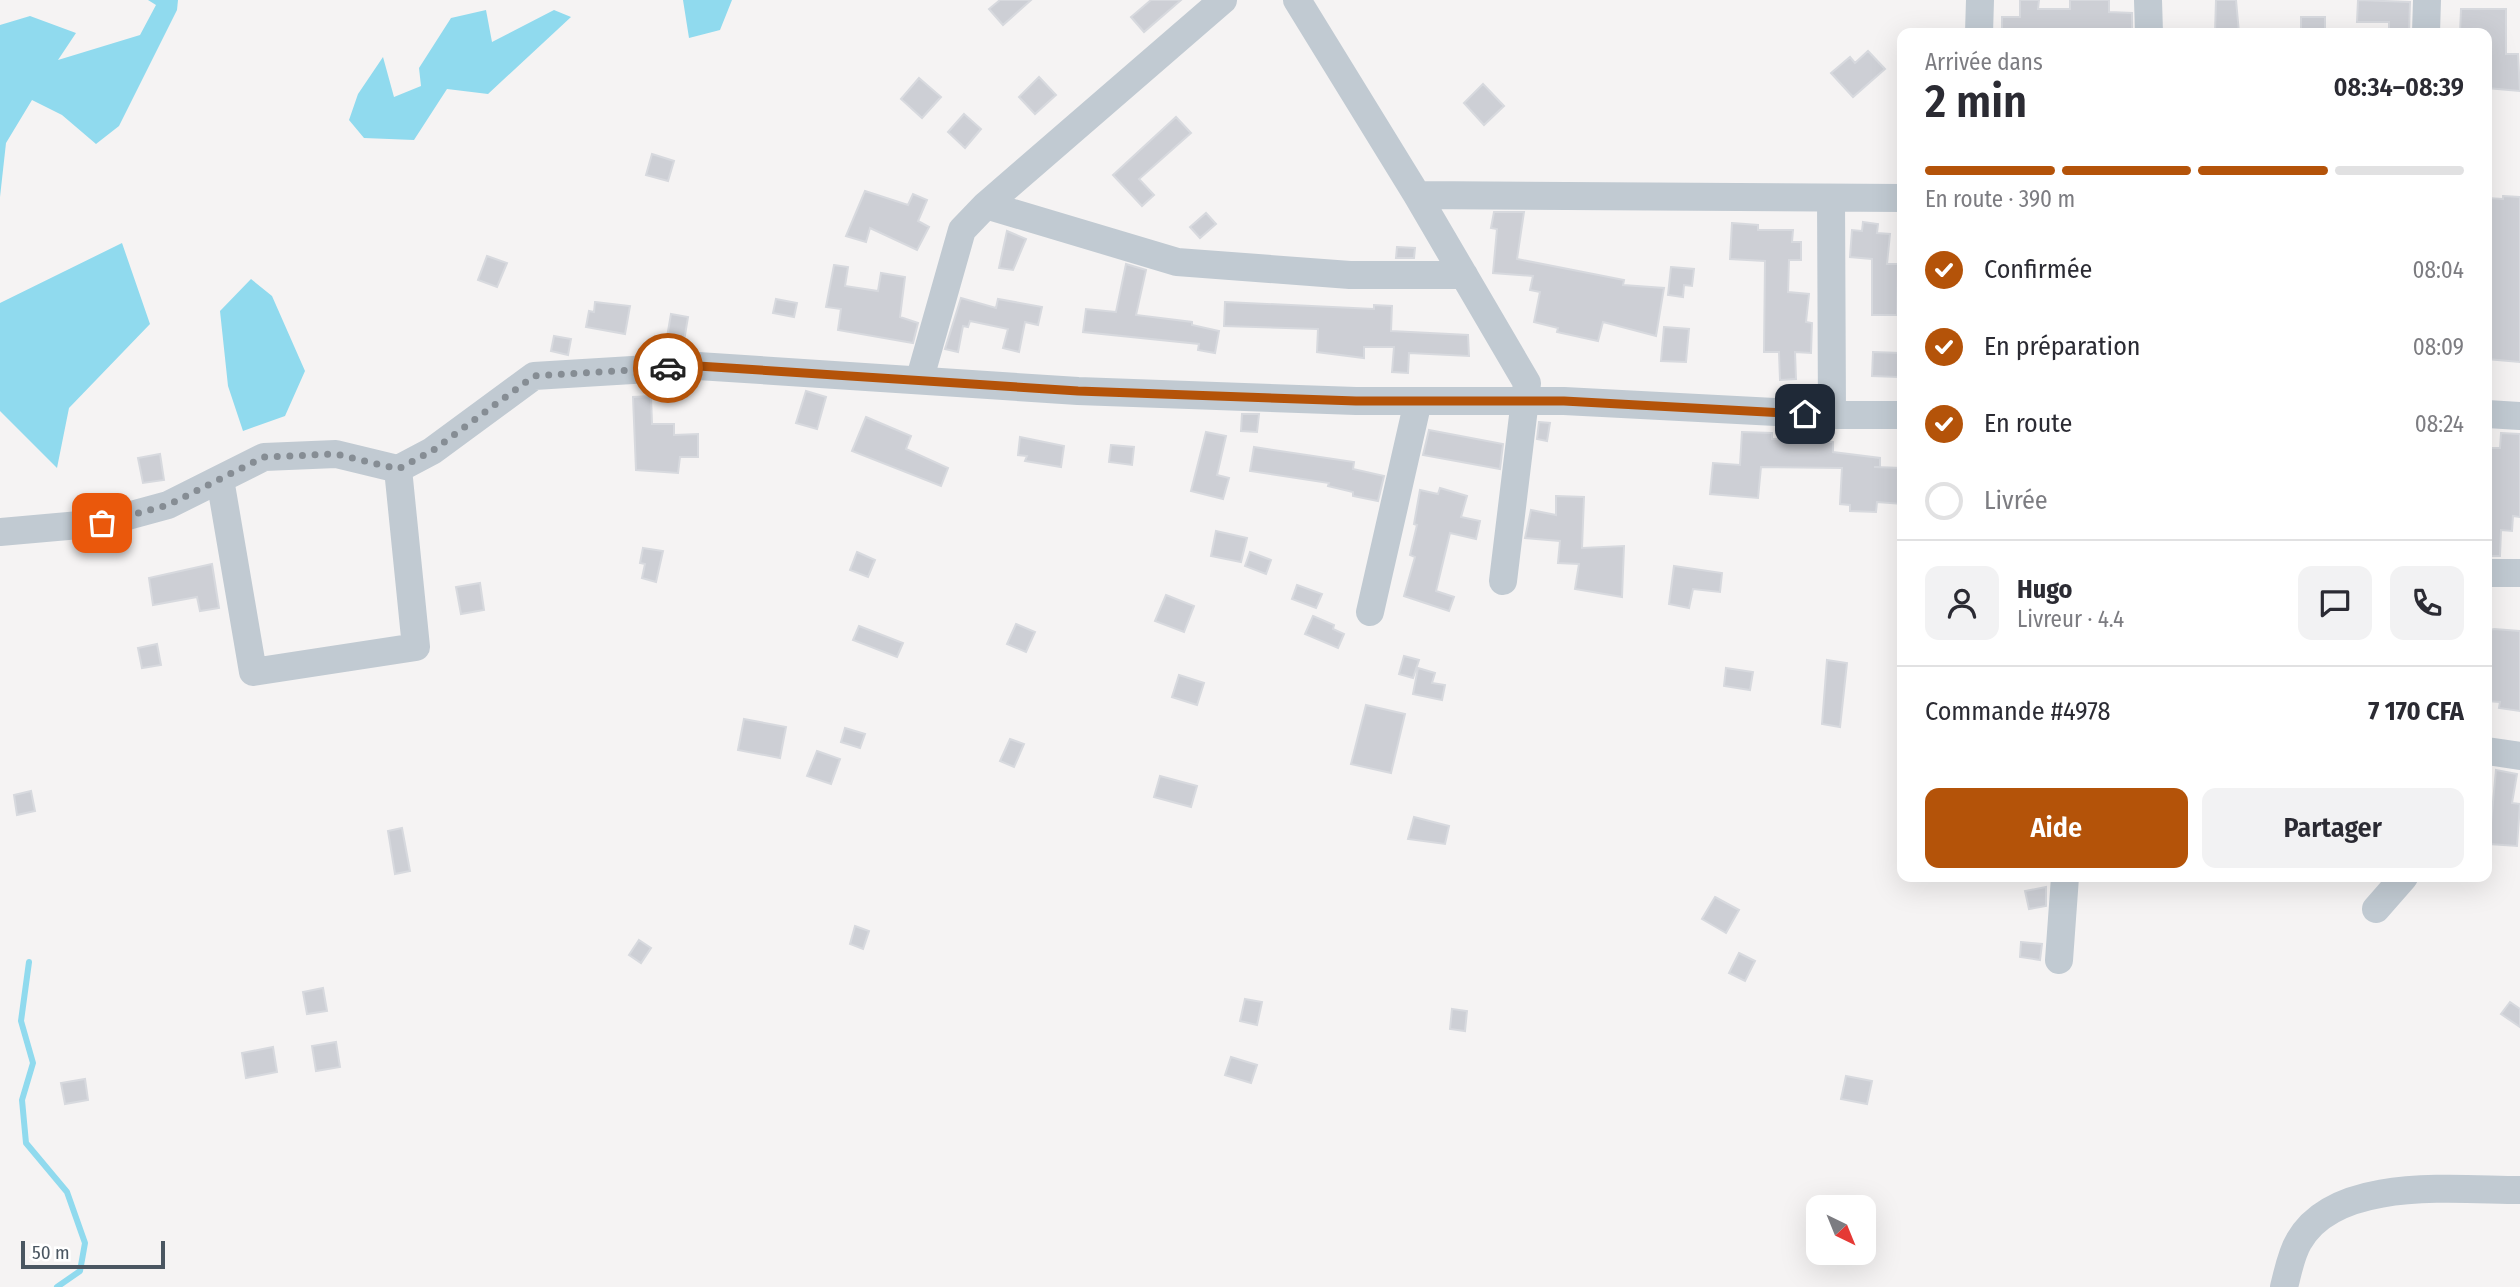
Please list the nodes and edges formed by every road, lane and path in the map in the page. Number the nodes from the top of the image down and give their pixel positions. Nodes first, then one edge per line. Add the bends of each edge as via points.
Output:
1 (1297, 0) edge
2 (1980, 0) edge
3 (2148, 0) edge
4 (2427, 0) edge
5 (1217, 2) edge
6 (1979, 28) edge
7 (2149, 28) edge
8 (2426, 28) edge
9 (1417, 195) junction
10 (1830, 198) junction
11 (1897, 198) edge
12 (986, 205) junction
13 (1464, 275) junction
14 (920, 378) junction
15 (1527, 400) junction
16 (1418, 401) junction
17 (2492, 414) edge
18 (1832, 415) junction
19 (1897, 415) edge
20 (2520, 416) edge
21 (398, 469) junction
22 (220, 479) junction
23 (0, 532) edge
24 (2492, 573) edge
25 (2520, 573) edge
26 (1503, 581) dead end
27 (1370, 612) dead end
28 (2492, 752) edge
29 (2520, 755) edge
30 (2065, 882) edge
31 (2400, 882) edge
32 (2376, 909) dead end
33 (2059, 960) dead end
34 (2520, 1190) edge
35 (2284, 1287) edge

1 - 9 street
2 - 6 street
3 - 7 street
4 - 8 street
5 - 12 street
9 - 10 street
9 - 13 street
10 - 11 street
10 - 18 street
12 - 13 street via 1177,261 1350,275
12 - 14 street via 962,230
13 - 15 street via 1527,383
14 - 16 street via 1078,391
14 - 21 street via 698,366 534,376 432,451
15 - 16 street
15 - 18 street
15 - 26 street
16 - 27 street
17 - 20 street
18 - 19 street
21 - 22 street via 336,454 264,457
21 - 22 street via 416,647 253,672
22 - 23 street via 168,505 102,523
24 - 25 street
28 - 29 street
30 - 33 street
31 - 32 street
34 - 35 street via 2390,1192 2346,1200 2306,1231

